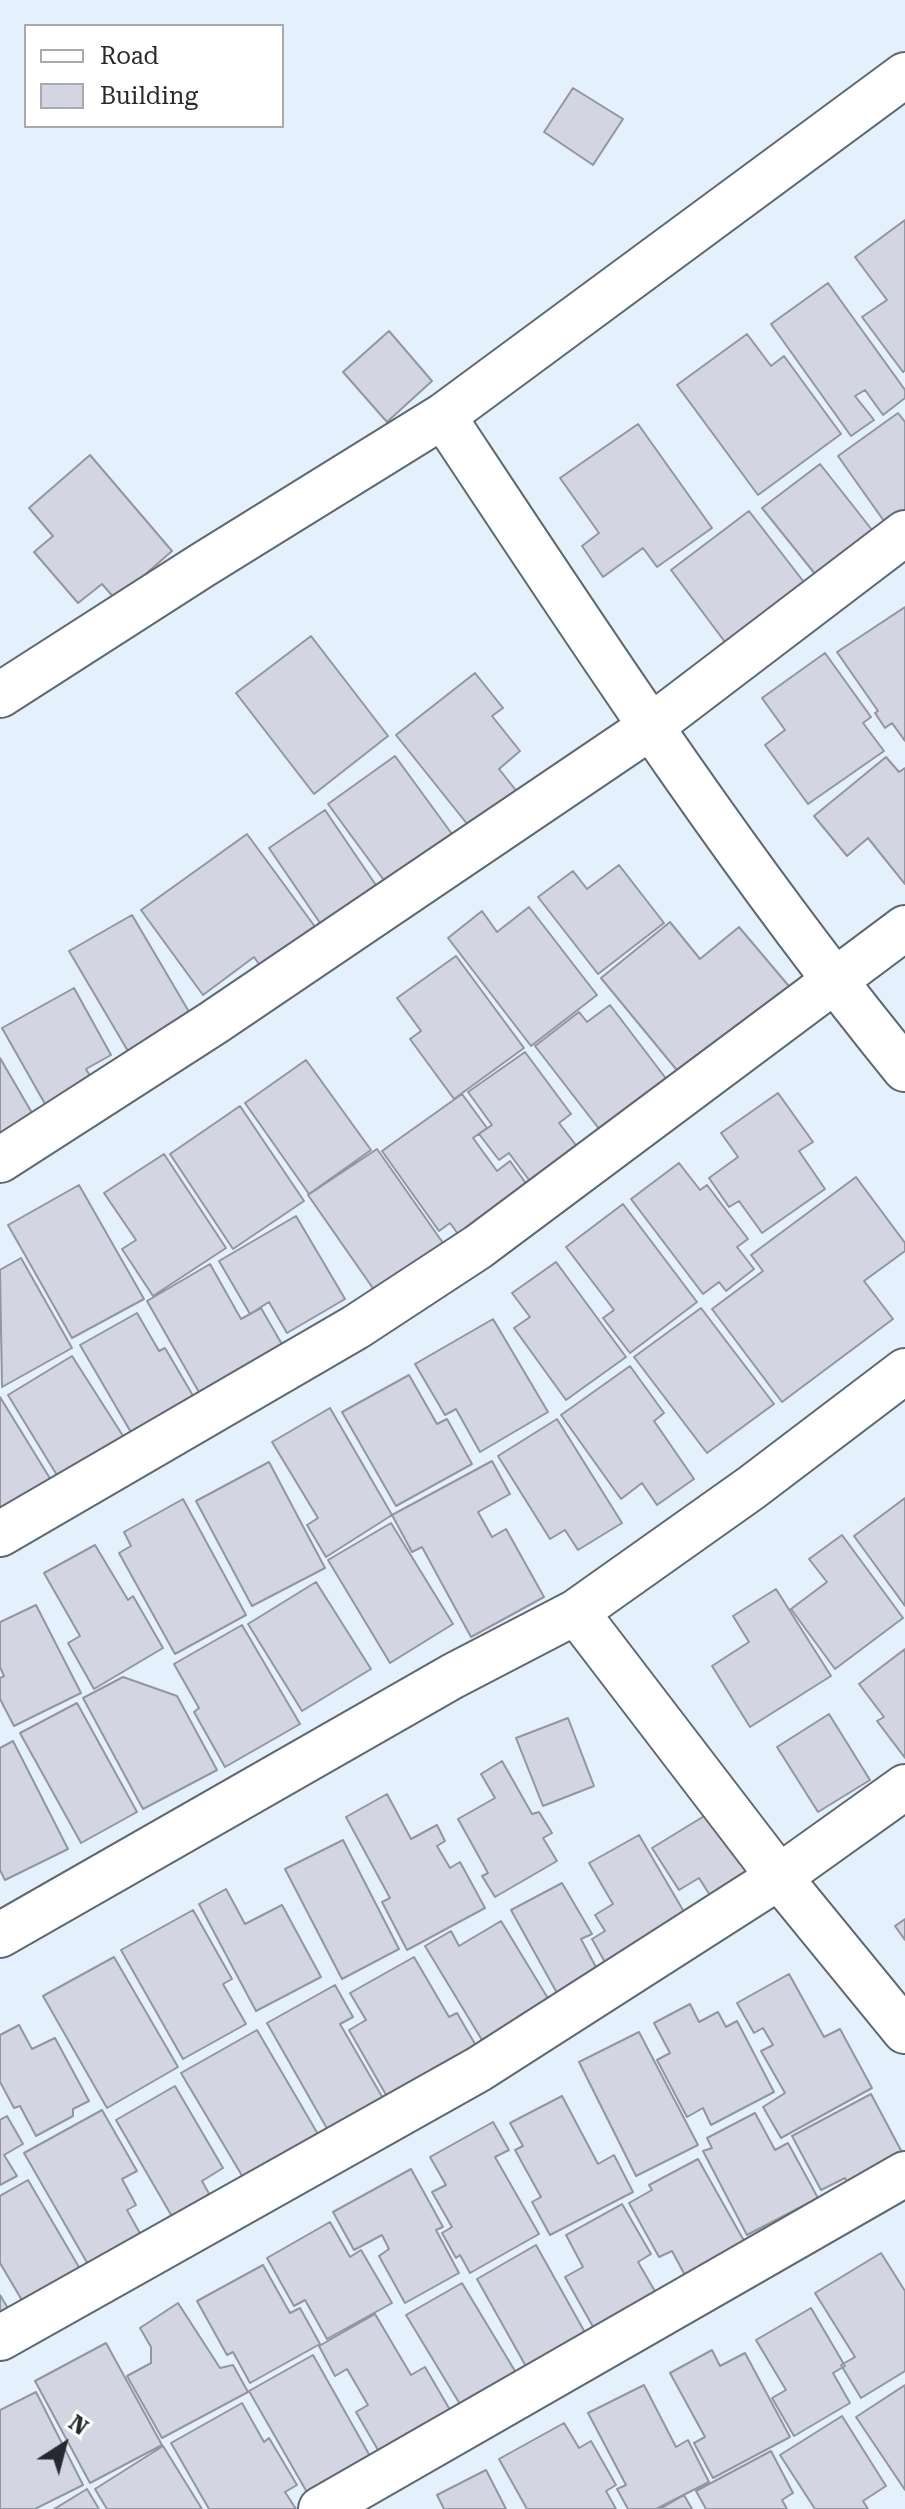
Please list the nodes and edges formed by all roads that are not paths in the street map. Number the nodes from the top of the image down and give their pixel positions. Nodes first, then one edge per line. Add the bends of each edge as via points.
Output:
1 (905, 75) edge
2 (443, 416) junction
3 (905, 533) edge
4 (0, 695) edge
5 (649, 728) junction
6 (905, 928) edge
7 (833, 980) junction
8 (905, 1069) edge
9 (0, 1160) edge
10 (905, 1371) edge
11 (0, 1534) edge
12 (576, 1612) junction
13 (905, 1787) edge
14 (779, 1877) junction
15 (0, 1935) edge
16 (905, 2031) edge
17 (905, 2174) edge
18 (0, 2338) edge
19 (321, 2509) edge

1 - 2 street
2 - 4 street
2 - 5 street
3 - 5 street
5 - 7 street
5 - 9 street
6 - 7 street
7 - 8 street
7 - 11 street via 478,1247 356,1327
10 - 12 street
12 - 14 street
12 - 15 street via 453,1676
13 - 14 street
14 - 16 street
14 - 18 street via 479,2069
17 - 19 street

